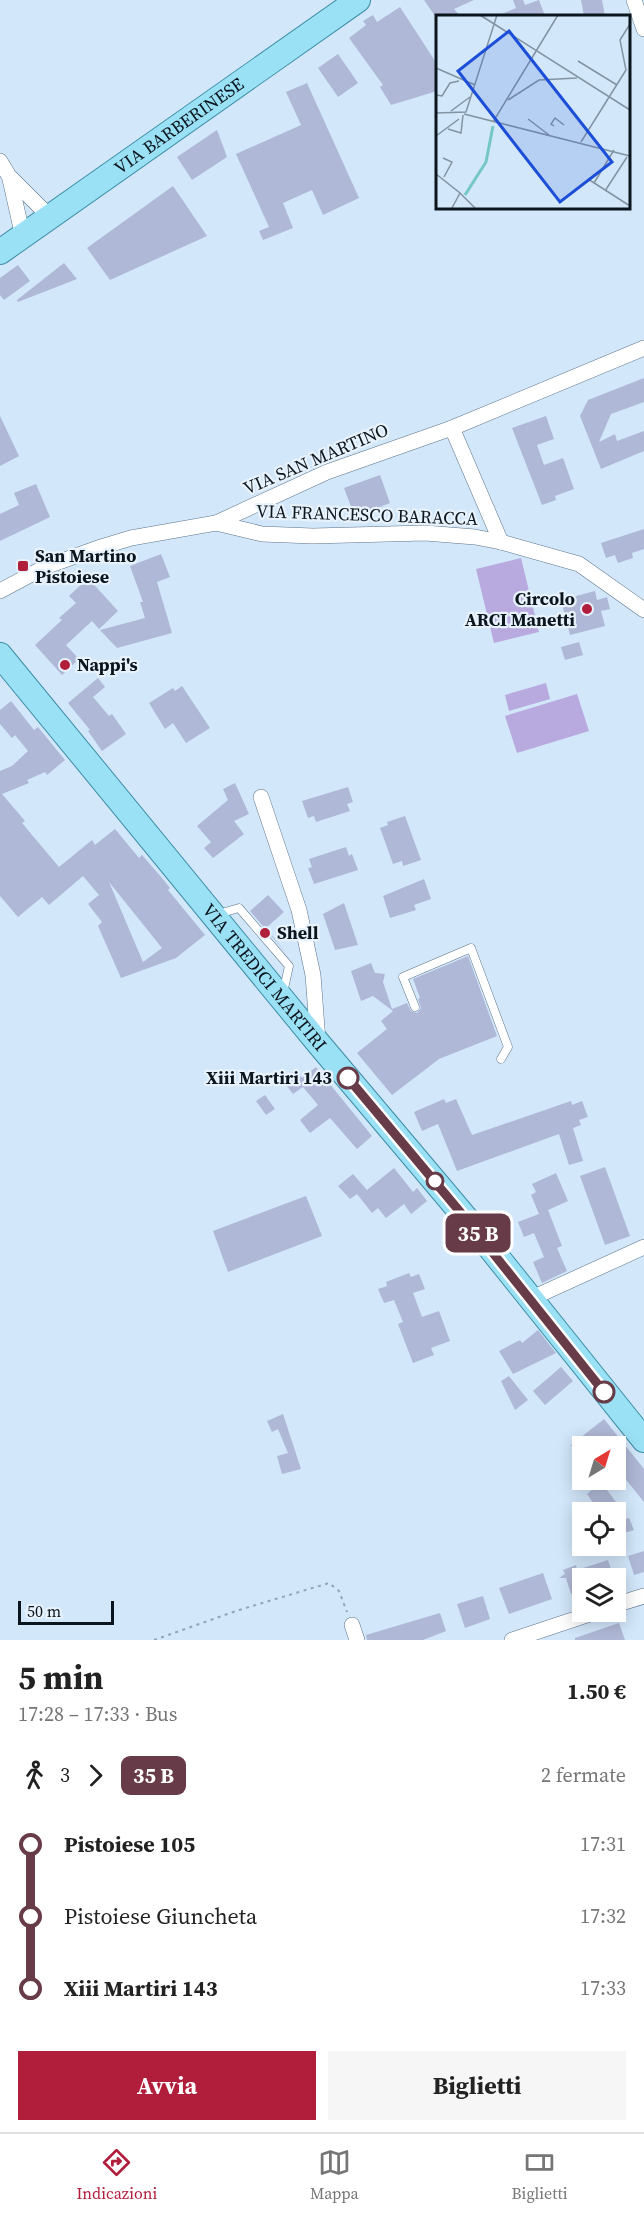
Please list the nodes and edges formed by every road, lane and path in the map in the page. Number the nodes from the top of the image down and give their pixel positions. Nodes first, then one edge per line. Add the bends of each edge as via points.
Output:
1 (358, 0) edge
2 (634, 0) edge
3 (644, 29) edge
4 (0, 161) edge
5 (9, 176) junction
6 (50, 217) junction
7 (23, 237) junction
8 (0, 252) edge
9 (644, 348) edge
10 (452, 428) junction
11 (216, 523) junction
12 (501, 542) junction
13 (0, 591) edge
14 (644, 610) edge
15 (0, 654) edge
16 (261, 797) dead end
17 (415, 1007) dead end
18 (319, 1044) junction
19 (501, 1059) dead end
20 (644, 1247) edge
21 (530, 1299) junction
22 (644, 1440) edge
23 (644, 1596) edge
24 (626, 1602) edge
25 (572, 1620) edge
26 (352, 1625) joint
27 (154, 1640) edge
28 (357, 1640) edge
29 (512, 1640) edge

1 - 6 main road, VIA BARBERINESE
2 - 3 street
4 - 5 street
5 - 6 street
5 - 7 street
6 - 7 main road, VIA BARBERINESE
7 - 8 main road, VIA BARBERINESE
9 - 10 street, VIA SAN MARTINO
10 - 11 street, VIA SAN MARTINO via 327,472
10 - 12 street
11 - 12 street, VIA FRANCESCO BARACCA via 262,534 425,533
11 - 13 street, VIA SAN MARTINO via 98,548 45,567
12 - 14 street, VIA FRANCESCO BARACCA via 579,564
15 - 18 main road, VIA TREDICI MARTIRI
16 - 18 street via 299,910 314,975
17 - 19 lane via 403,976 471,948 508,1047
18 - 21 main road, VIA TREDICI MARTIRI
20 - 21 street
21 - 22 main road, VIA TREDICI MARTIRI
23 - 24 street
25 - 29 street
26 - 27 path via 339,1591 329,1583
26 - 28 street

